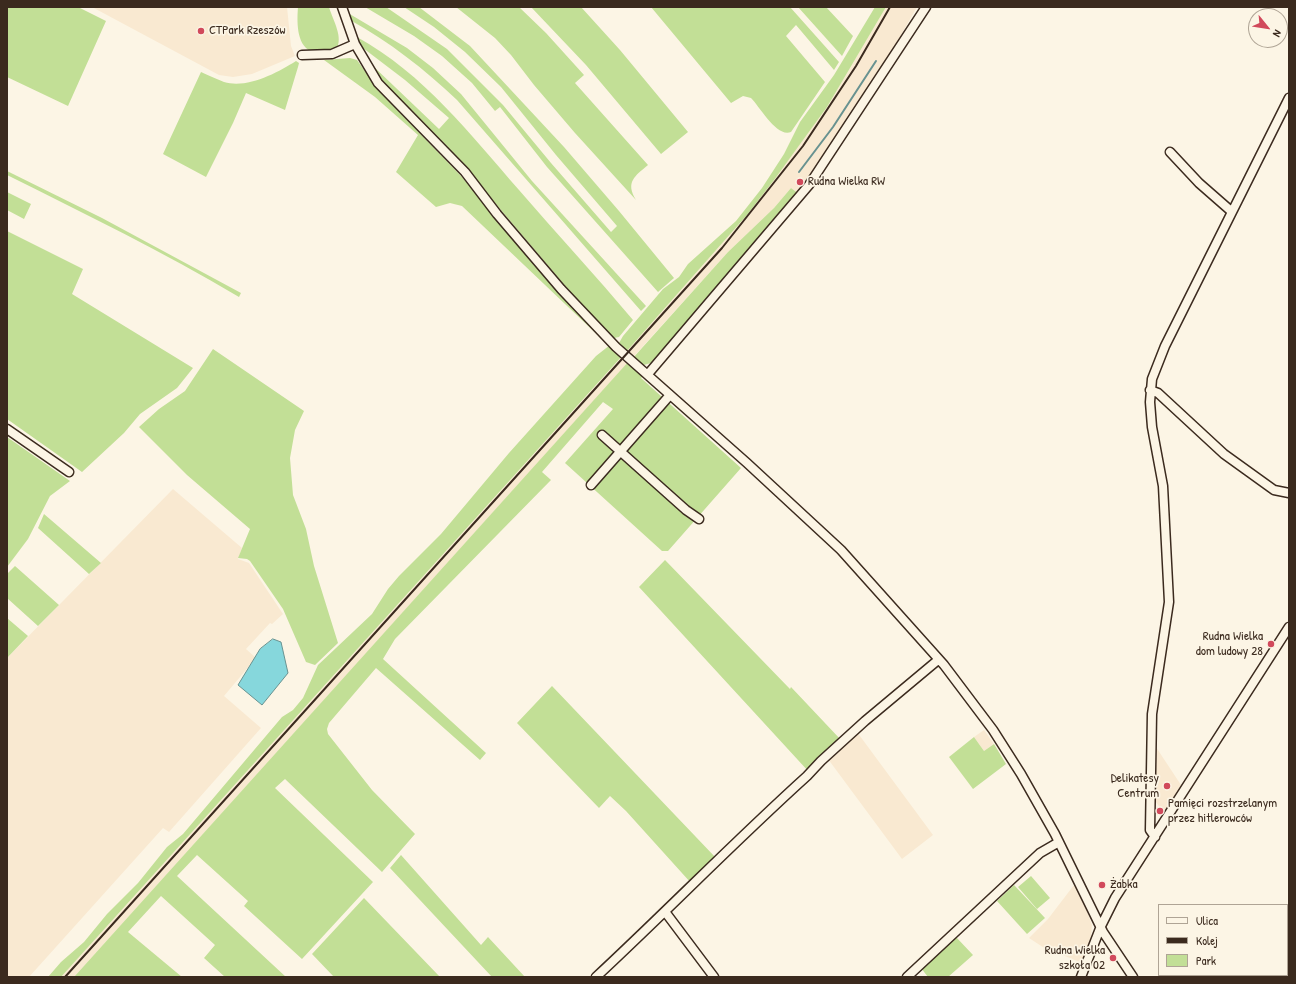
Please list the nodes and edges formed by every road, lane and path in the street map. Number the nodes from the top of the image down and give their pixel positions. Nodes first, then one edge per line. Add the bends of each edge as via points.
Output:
1 (342, 7) edge
2 (926, 7) edge
3 (355, 44) junction
4 (302, 55) dead end
5 (1289, 98) edge
6 (1170, 152) dead end
7 (1232, 211) junction
8 (648, 374) junction
9 (1150, 390) junction
10 (670, 394) junction
11 (7, 429) edge
12 (602, 435) dead end
13 (620, 452) junction
14 (69, 472) dead end
15 (591, 485) dead end
16 (1289, 493) edge
17 (698, 519) dead end
18 (1289, 627) edge
19 (938, 660) junction
20 (1155, 837) junction
21 (1059, 842) junction
22 (666, 913) junction
23 (1101, 926) junction
24 (596, 977) edge
25 (714, 977) edge
26 (907, 977) edge
27 (1082, 977) edge
28 (1133, 977) edge

1 - 3 street
2 - 8 street via 809,185
3 - 4 street via 332,54
3 - 8 street via 378,83 465,172 497,214 561,288 616,347
5 - 7 street
6 - 7 street via 1199,183
7 - 9 street via 1156,366
8 - 10 street
9 - 16 street via 1158,393 1224,454 1274,490
9 - 20 street via 1152,427 1163,486 1169,590 1168,620 1152,714 1150,830
10 - 13 street
10 - 19 street via 841,550
11 - 14 street
12 - 13 street
13 - 15 street
13 - 17 street
18 - 20 street
19 - 21 street via 993,730
19 - 22 street via 821,760 708,868
20 - 23 street via 1117,895
21 - 23 street
21 - 26 street via 1040,853
22 - 24 street
22 - 25 street
23 - 27 street
23 - 28 street via 1109,943

